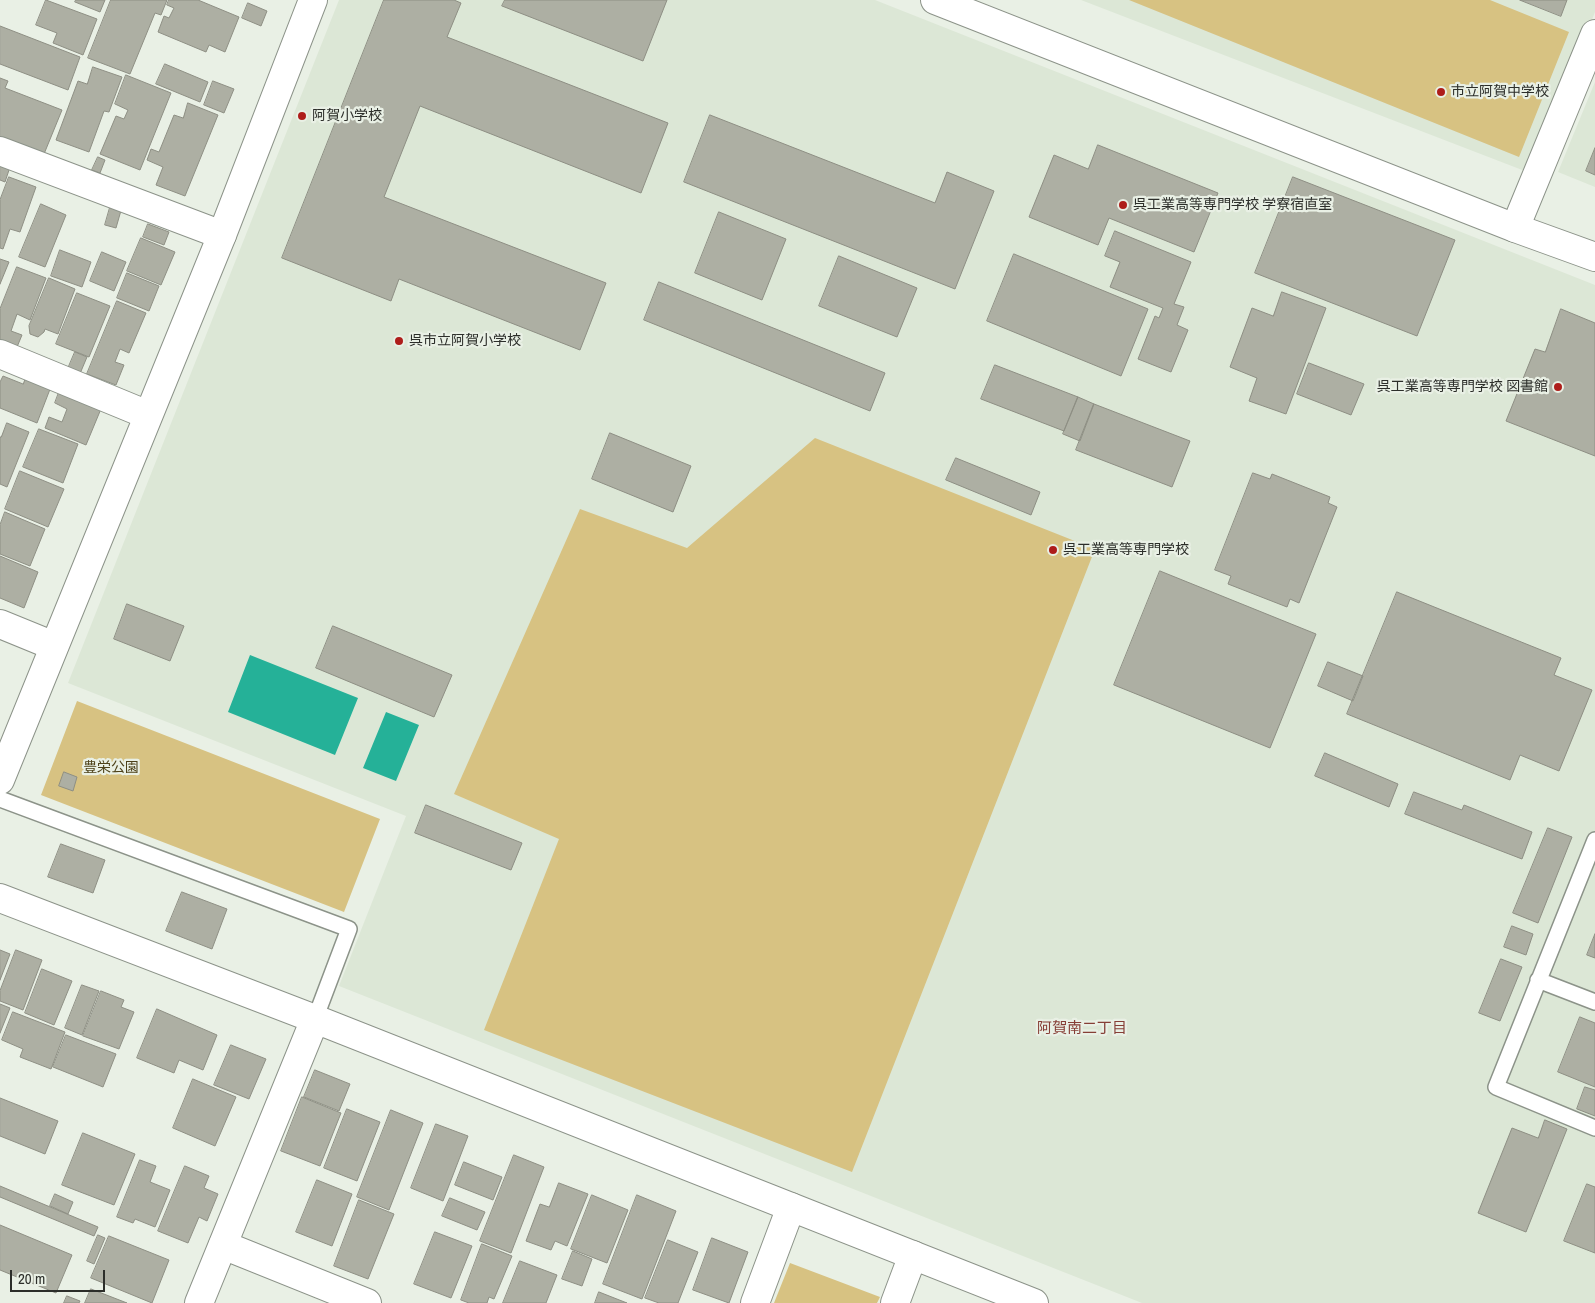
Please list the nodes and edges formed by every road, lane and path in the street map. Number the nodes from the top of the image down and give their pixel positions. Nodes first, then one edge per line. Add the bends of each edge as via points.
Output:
1 (313, 0) edge
2 (936, 0) edge
3 (1595, 34) edge
4 (0, 151) edge
5 (1515, 228) junction
6 (222, 235) junction
7 (1595, 257) edge
8 (1, 356) edge
9 (148, 416) junction
10 (0, 624) edge
11 (54, 646) junction
12 (0, 780) edge
13 (0, 799) edge
14 (1595, 840) edge
15 (0, 898) edge
16 (1538, 980) junction
17 (1595, 1002) edge
18 (315, 1019) junction
19 (1595, 1128) edge
20 (791, 1207) junction
21 (223, 1245) junction
22 (913, 1256) junction
23 (199, 1303) edge
24 (367, 1303) edge
25 (755, 1303) edge
26 (895, 1303) edge
27 (1034, 1303) edge

1 - 6 street
2 - 5 street
3 - 5 street
4 - 6 street
5 - 7 street
6 - 9 street
8 - 9 street
9 - 11 street
10 - 11 street
11 - 12 street
13 - 18 lane via 348,929
14 - 16 lane
15 - 18 street
16 - 17 lane
16 - 19 lane via 1496,1087
18 - 20 street
18 - 21 street
20 - 22 street
20 - 25 street
21 - 23 street
21 - 24 street
22 - 26 street
22 - 27 street

